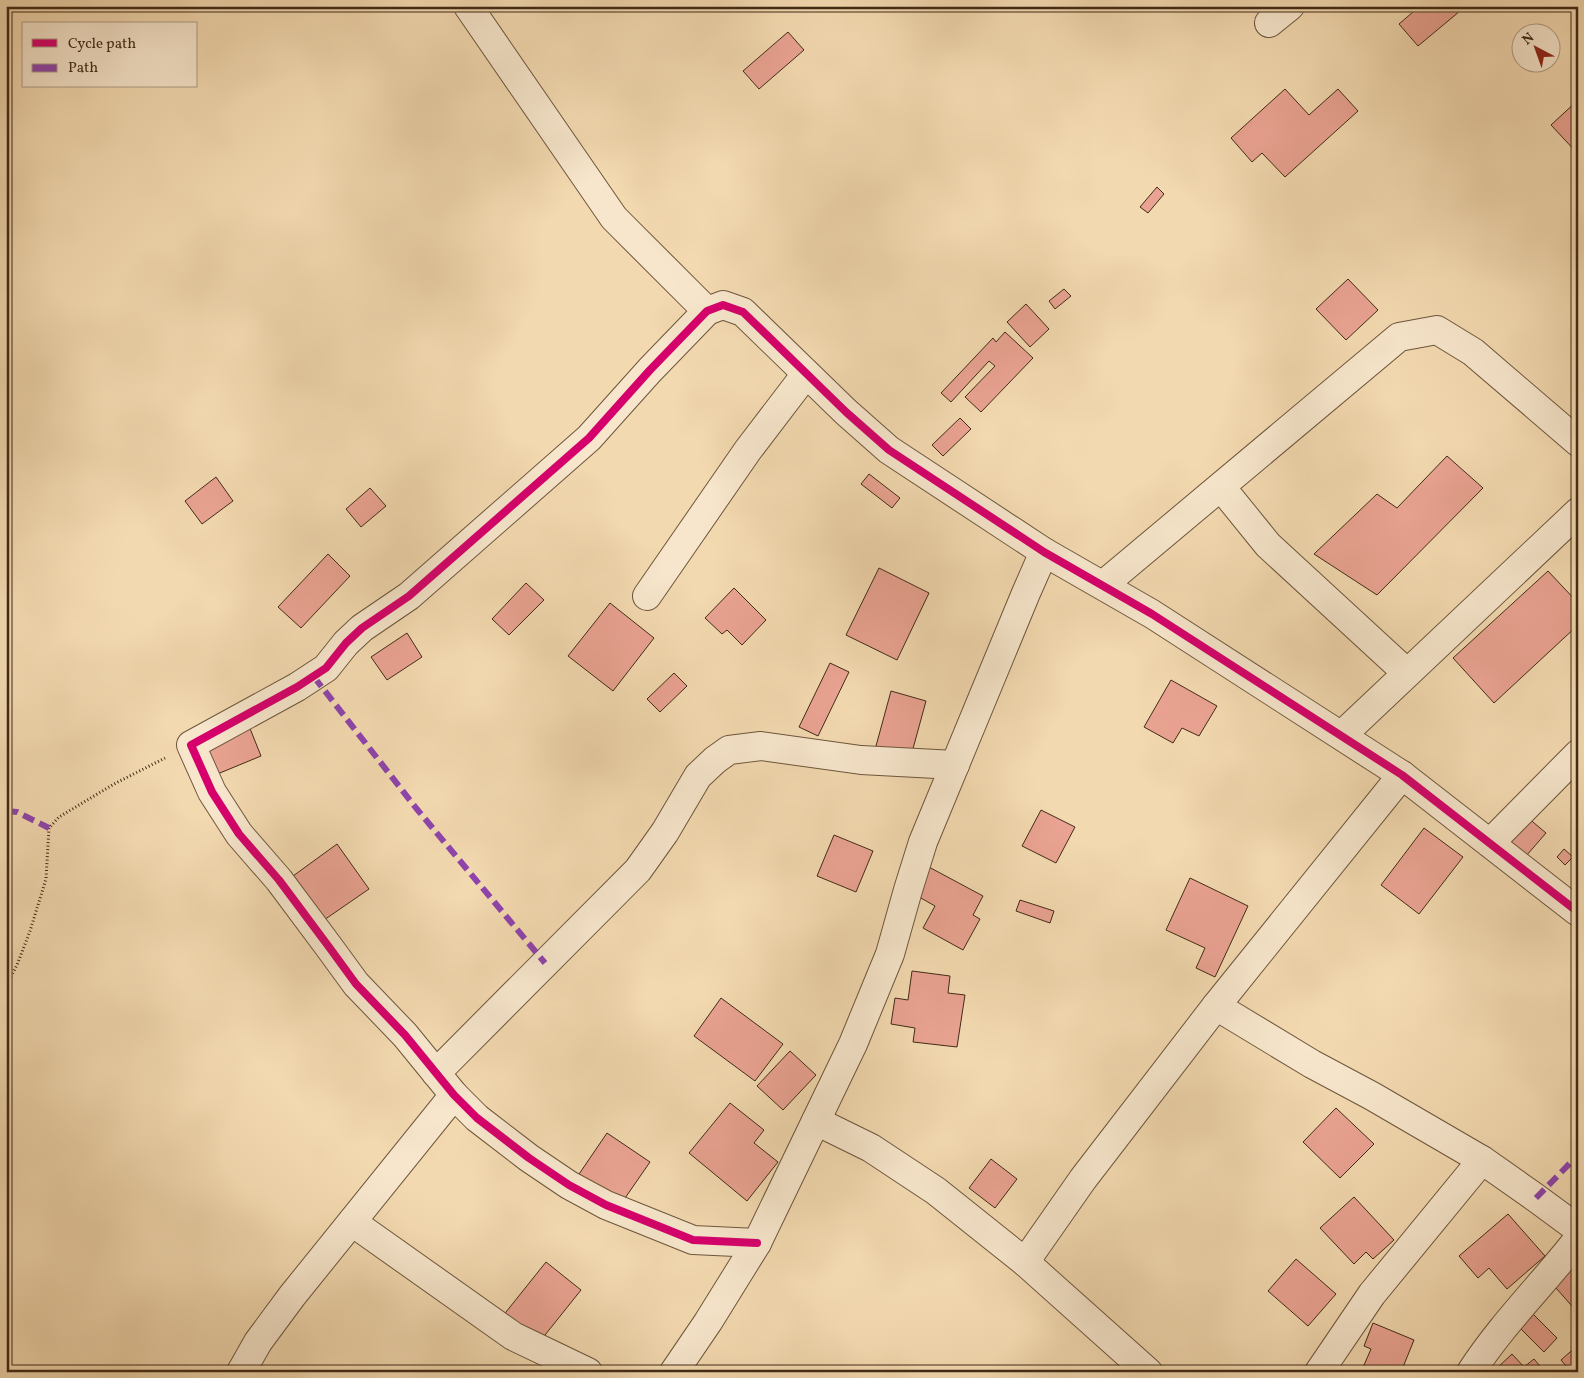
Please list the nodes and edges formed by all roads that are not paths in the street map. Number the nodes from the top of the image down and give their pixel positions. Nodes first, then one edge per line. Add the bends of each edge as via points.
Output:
1 (468, 6) edge
2 (1290, 6) edge
3 (1268, 23) dead end
4 (708, 311) junction
5 (806, 374) junction
6 (1578, 442) edge
7 (1221, 487) junction
8 (1578, 512) edge
9 (1044, 552) junction
10 (1103, 585) junction
11 (648, 596) dead end
12 (1407, 673) junction
13 (1342, 735) junction
14 (1578, 754) edge
15 (954, 765) junction
16 (1402, 775) junction
17 (1490, 843) junction
18 (1578, 912) edge
19 (1216, 1006) junction
20 (436, 1073) junction
21 (454, 1096) junction
22 (816, 1121) junction
23 (1482, 1160) junction
24 (352, 1222) junction
25 (1578, 1229) edge
26 (1578, 1239) edge
27 (757, 1243) junction
28 (1025, 1262) junction
29 (241, 1372) edge
30 (588, 1372) edge
31 (674, 1372) edge
32 (1148, 1372) edge
33 (1320, 1372) edge
34 (1471, 1372) edge

1 - 4 street via 614,218
2 - 3 street
4 - 5 street via 723,305 743,312
4 - 20 street via 589,438 409,596 362,628 326,668 191,745 212,792 239,834 279,880 356,984
5 - 9 street via 889,450
5 - 11 street via 748,450
6 - 7 street via 1473,352 1438,330 1399,337
7 - 10 street
7 - 12 street via 1268,545
8 - 12 street
9 - 10 street
9 - 15 street
10 - 13 street
12 - 13 street
13 - 16 street
14 - 17 street
15 - 20 street via 861,760 761,746 729,750 698,776 638,870
15 - 22 street via 924,842 890,954 854,1044
16 - 17 street
16 - 19 street
17 - 18 street
19 - 23 street
19 - 28 street via 1083,1179
20 - 21 street
21 - 24 street
21 - 27 street via 529,1158 606,1205 693,1240
22 - 27 street
22 - 28 street via 871,1148 936,1191
23 - 25 street
23 - 33 street via 1372,1294
24 - 29 street via 292,1296 258,1342
24 - 30 street via 513,1336
26 - 34 street via 1514,1314
27 - 31 street
28 - 32 street

